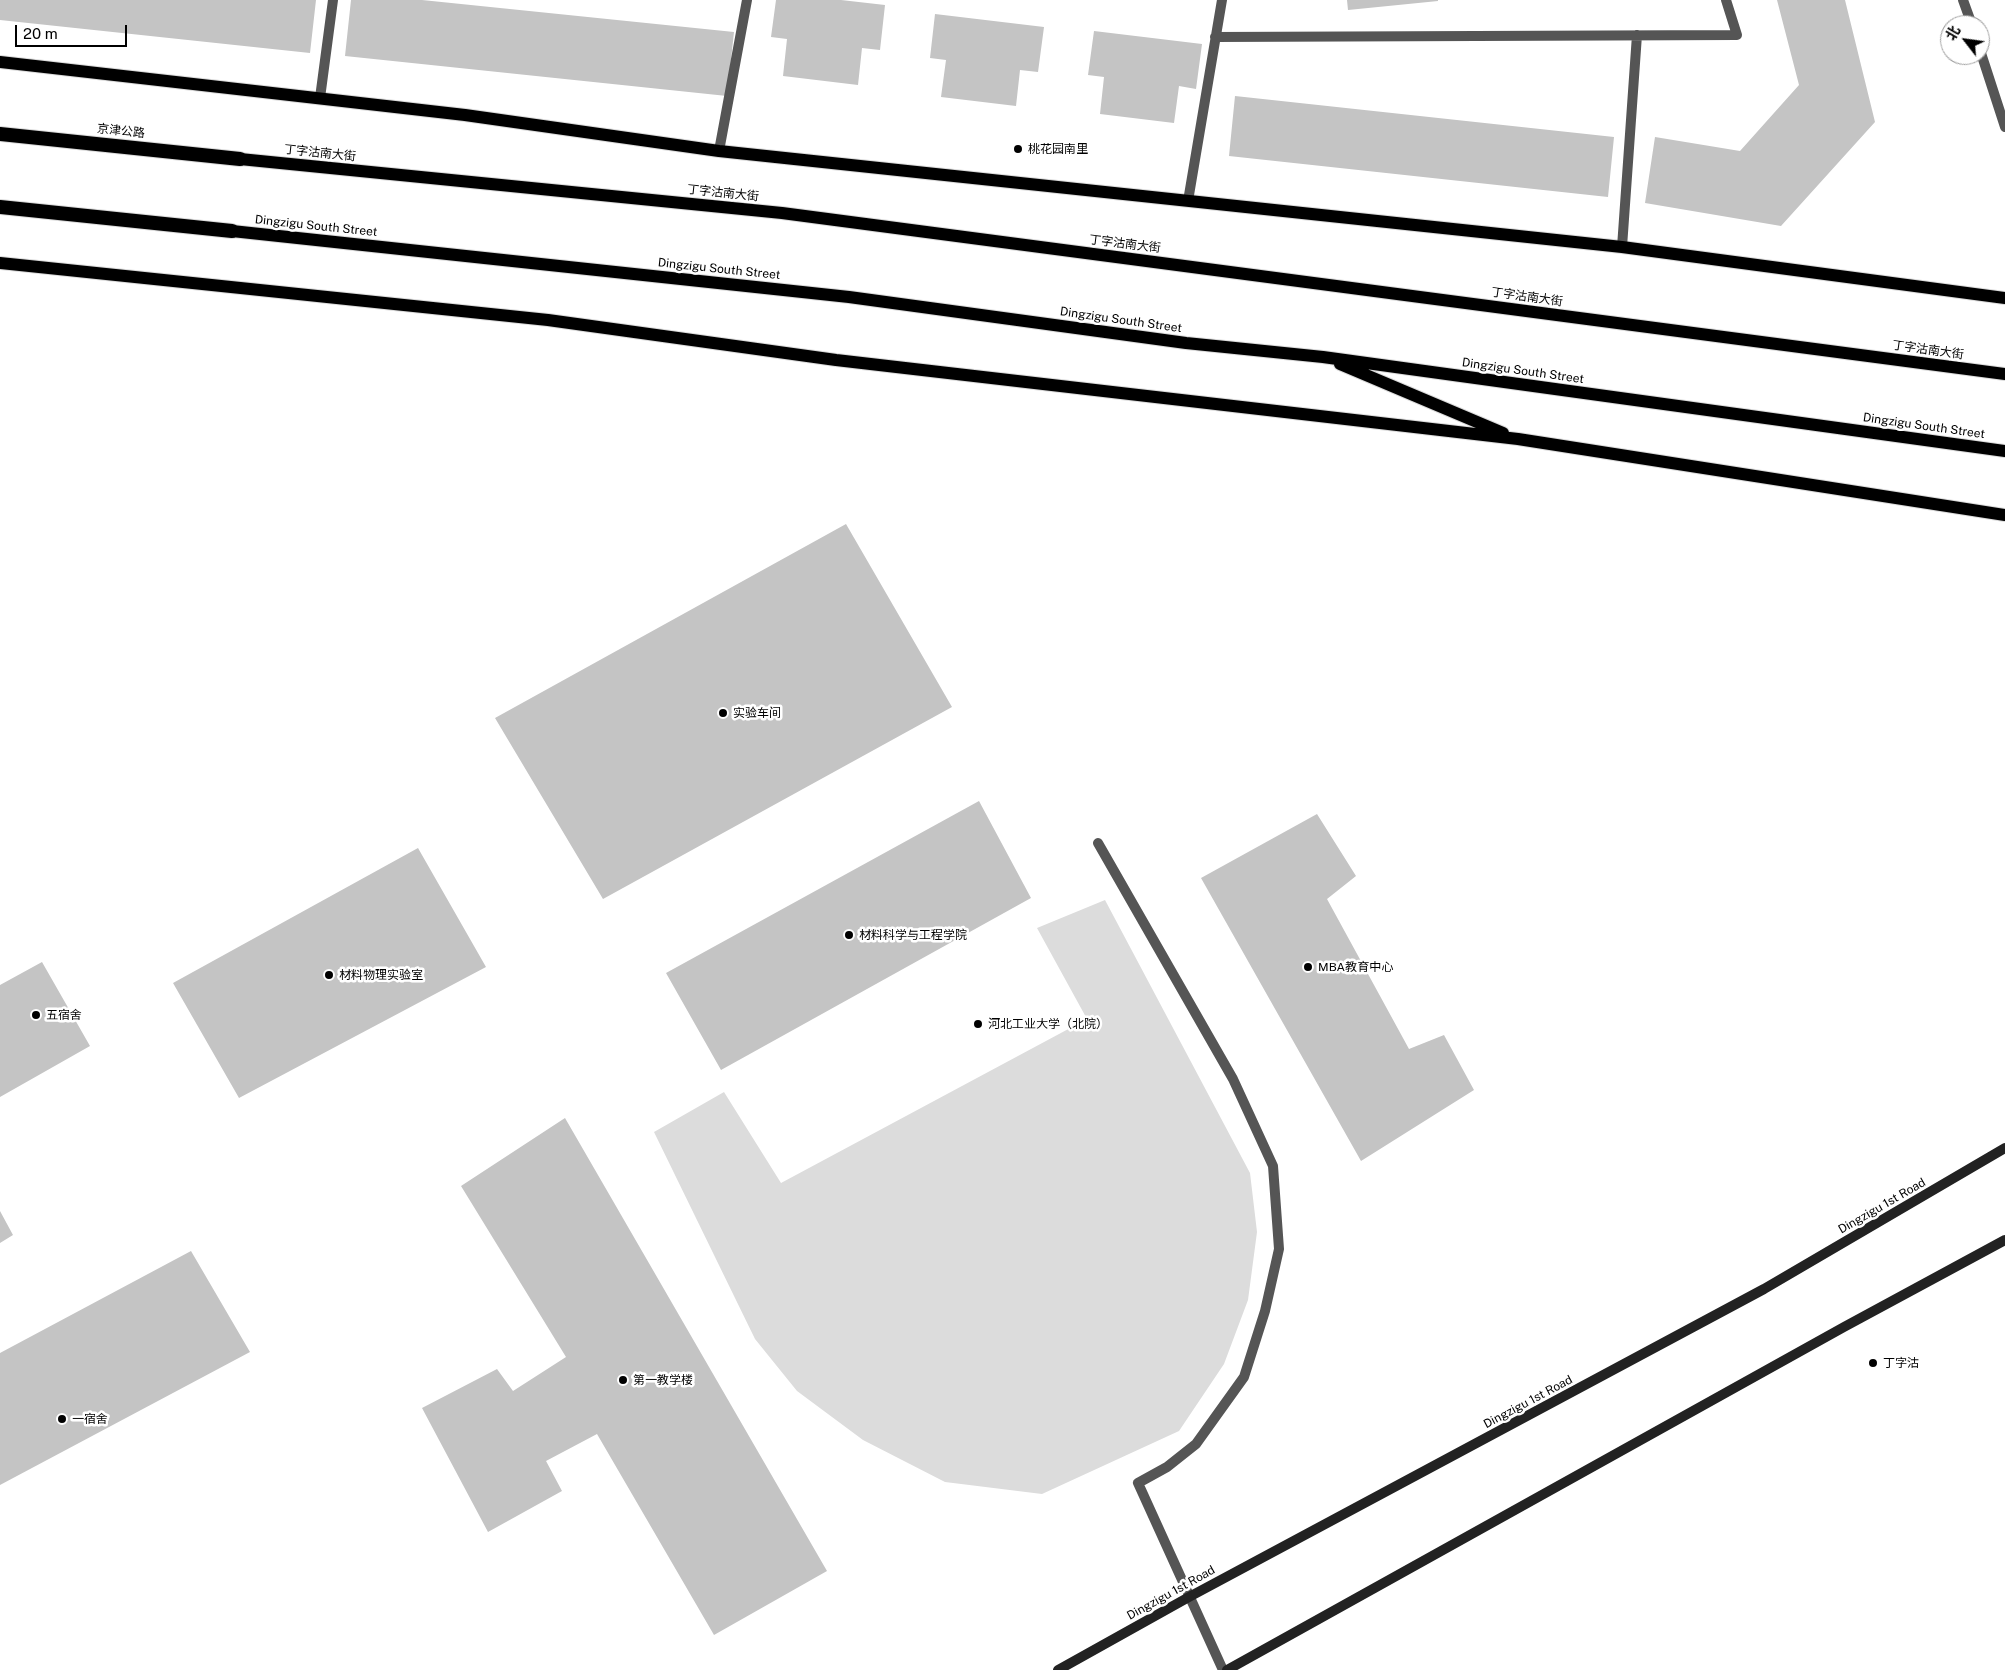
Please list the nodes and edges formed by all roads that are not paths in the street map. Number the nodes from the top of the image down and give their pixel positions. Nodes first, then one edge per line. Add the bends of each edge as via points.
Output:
1 (333, 0) edge
2 (747, 0) edge
3 (1222, 0) edge
4 (1726, 0) edge
5 (1964, 0) edge
6 (1969, 15) edge
7 (1637, 35) junction
8 (1215, 37) junction
9 (0, 62) edge
10 (1985, 65) edge
11 (320, 98) junction
12 (2005, 127) edge
13 (0, 134) edge
14 (719, 151) junction
15 (240, 159) joint
16 (1188, 201) junction
17 (0, 207) edge
18 (232, 231) joint
19 (1622, 247) junction
20 (0, 263) edge
21 (2005, 298) edge
22 (1323, 357) junction
23 (2005, 374) edge
24 (1518, 439) junction
25 (2005, 451) edge
26 (2005, 515) edge
27 (1098, 844) dead end
28 (2005, 1148) edge
29 (2005, 1240) edge
30 (1189, 1597) junction
31 (1058, 1670) edge
32 (1225, 1670) edge

1 - 11 street
2 - 14 street
3 - 8 street
4 - 7 street via 1737,35
5 - 6 street
7 - 8 street
7 - 19 street
8 - 16 street
9 - 11 main road
10 - 12 street
11 - 14 main road
13 - 15 highway, 京津公路
14 - 16 main road
15 - 23 main road, 丁字沽南大街 via 782,213
16 - 19 main road
17 - 18 highway
18 - 22 main road, Dingzigu South Street via 849,297 1176,342
19 - 21 main road
20 - 24 main road via 548,320 836,360
22 - 24 main road
22 - 25 main road, Dingzigu South Street
24 - 26 main road
27 - 30 street via 1233,1079 1273,1166 1279,1249 1265,1311 1244,1377 1196,1444 1138,1483
28 - 30 main road, Dingzigu 1st Road via 1764,1289
29 - 32 main road
30 - 31 main road, Dingzigu 1st Road
30 - 32 street

